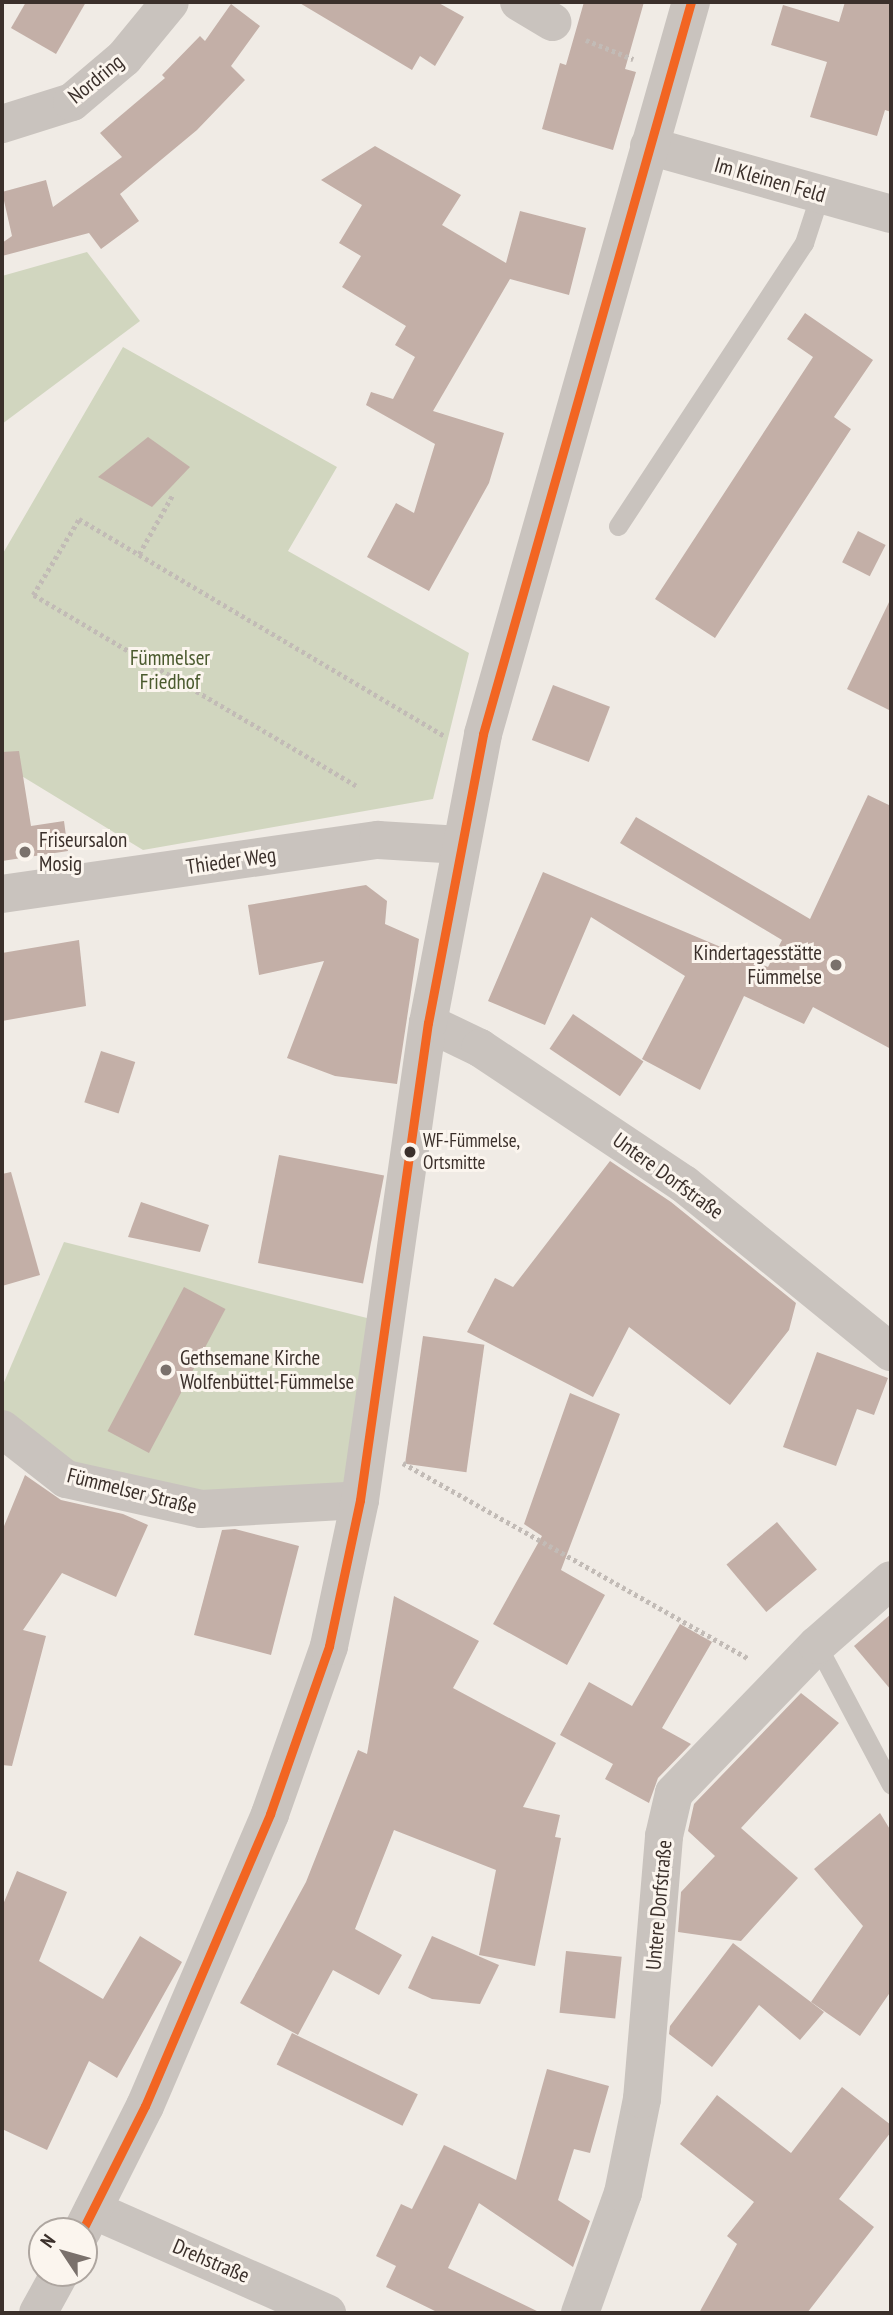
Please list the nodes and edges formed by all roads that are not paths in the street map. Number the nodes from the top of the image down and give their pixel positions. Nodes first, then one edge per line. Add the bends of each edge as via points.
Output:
1 (170, 2) edge
2 (519, 2) edge
3 (691, 2) edge
4 (552, 22) road end
5 (2, 124) edge
6 (649, 146) junction
7 (820, 194) junction
8 (891, 214) edge
9 (618, 526) dead end
10 (461, 845) junction
11 (2, 894) edge
12 (428, 1023) junction
13 (891, 1352) edge
14 (5, 1439) edge
15 (360, 1500) junction
16 (891, 1580) edge
17 (817, 1645) junction
18 (891, 1785) edge
19 (90, 2217) edge
20 (98, 2225) edge
21 (52, 2287) edge
22 (38, 2313) edge
23 (327, 2313) edge
24 (580, 2313) edge

1 - 5 street, Nordring via 124,58 72,103
2 - 4 street
3 - 6 street
6 - 7 street, Im Kleinen Feld
6 - 10 street via 479,756
7 - 8 street, Im Kleinen Feld
7 - 9 lane via 804,243
10 - 11 street, Thieder Weg via 378,840
10 - 12 street
12 - 13 street, Untere Dorfstraße via 480,1048 684,1184
12 - 15 street
14 - 15 street, Fümmelser Straße via 66,1479 201,1509
15 - 19 street via 329,1646 270,1814 145,2106
16 - 17 street, Untere Dorfstraße
17 - 18 lane
17 - 24 street, Untere Dorfstraße via 674,1793 664,1836 642,2099 623,2193
20 - 23 street, Drehstraße
21 - 22 street

